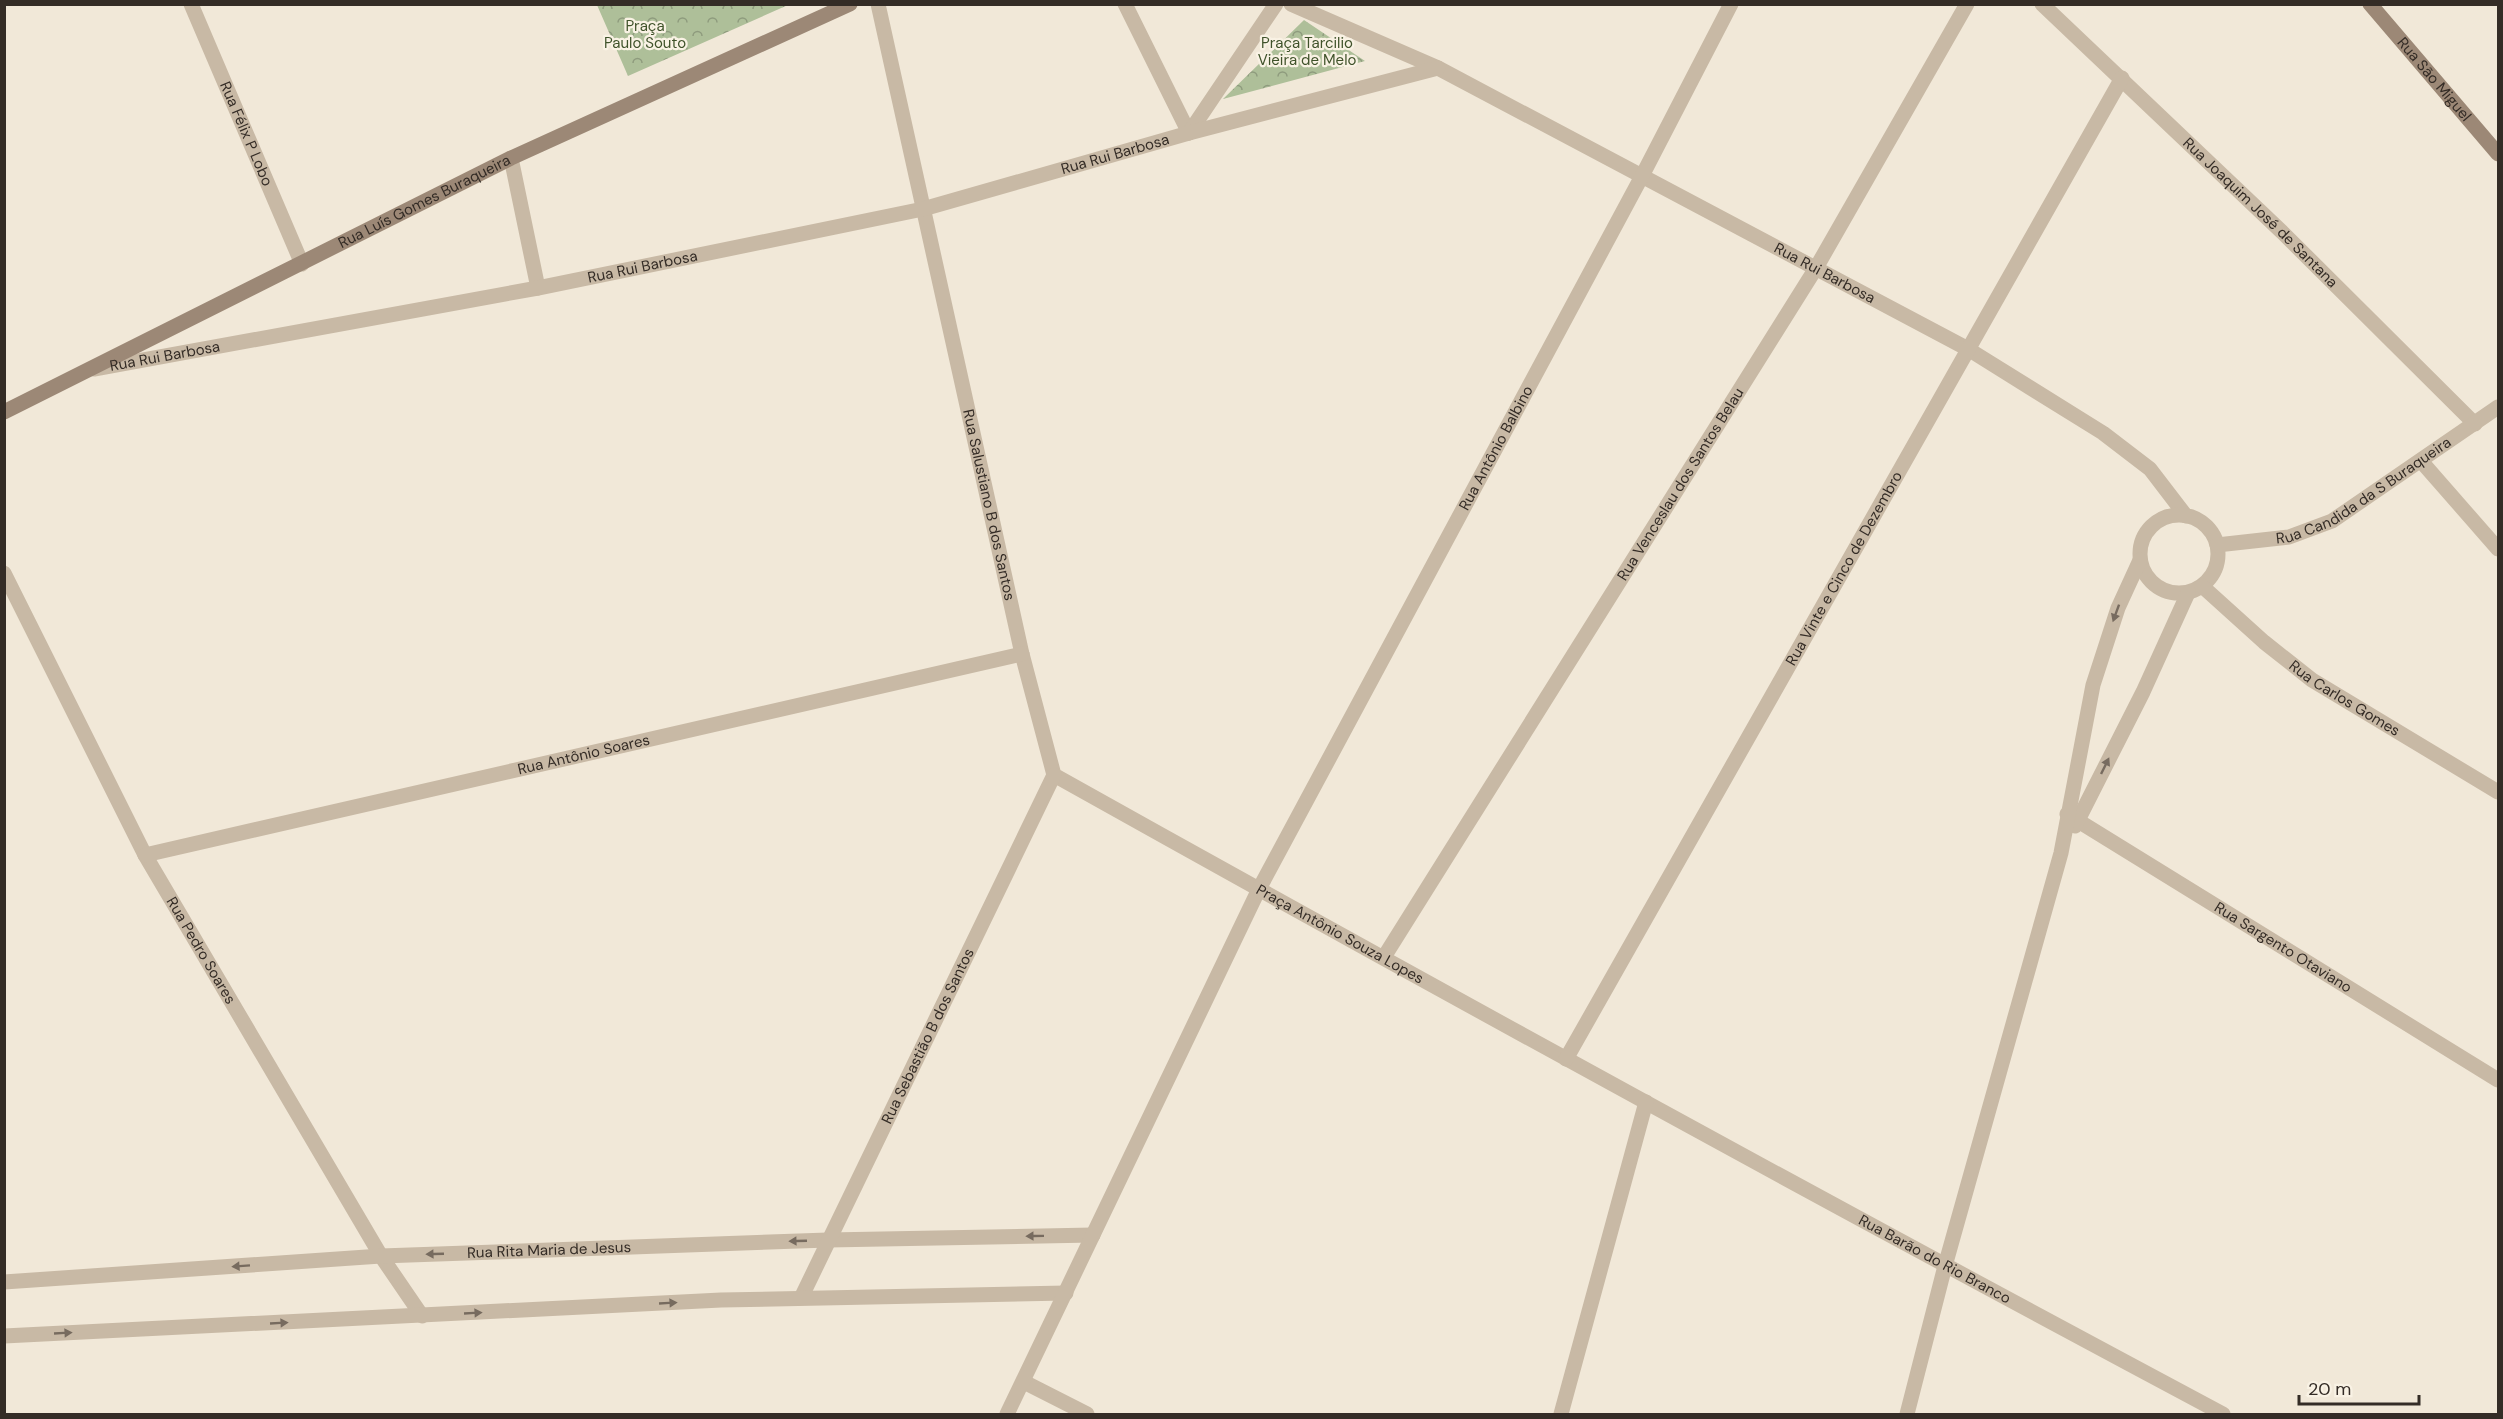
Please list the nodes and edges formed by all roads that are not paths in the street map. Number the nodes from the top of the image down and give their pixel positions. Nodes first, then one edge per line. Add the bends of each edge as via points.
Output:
1 (191, 4) edge
2 (850, 4) edge
3 (878, 4) edge
4 (1125, 4) edge
5 (1276, 4) edge
6 (1291, 4) edge
7 (1731, 4) edge
8 (1967, 4) edge
9 (2042, 4) edge
10 (2370, 4) edge
11 (1438, 68) junction
12 (2122, 78) junction
13 (1189, 133) junction
14 (2499, 154) edge
15 (511, 158) junction
16 (1642, 176) junction
17 (923, 209) junction
18 (302, 264) junction
19 (1816, 268) junction
20 (538, 288) junction
21 (1968, 349) junction
22 (88, 370) junction
23 (2499, 407) edge
24 (4, 412) edge
25 (2475, 424) junction
26 (2421, 461) junction
27 (2186, 516) junction
28 (2217, 545) junction
29 (2499, 549) edge
30 (2140, 560) junction
31 (4, 573) edge
32 (2195, 589) junction
33 (1022, 654) junction
34 (1054, 775) junction
35 (2499, 792) edge
36 (2073, 816) junction
37 (144, 855) junction
38 (1259, 890) junction
39 (1384, 957) junction
40 (1566, 1059) junction
41 (2499, 1080) edge
42 (1646, 1102) junction
43 (1094, 1235) junction
44 (828, 1240) junction
45 (381, 1256) junction
46 (1945, 1266) junction
47 (4, 1282) edge
48 (1066, 1293) junction
49 (801, 1298) junction
50 (422, 1316) junction
51 (4, 1336) edge
52 (1024, 1382) junction
53 (1007, 1414) edge
54 (1087, 1414) edge
55 (1561, 1414) edge
56 (1907, 1414) edge
57 (2223, 1414) edge

1 - 18 street, Rua Félix P Lobo
2 - 15 main road, Rua Luís Gomes Buraqueira
3 - 17 street, Rua Salustiano B dos Santos
4 - 13 street
5 - 13 street
6 - 11 street
7 - 16 street, Rua Antônio Balbino
8 - 19 street, Rua Venceslau dos Santos Belau
9 - 12 street, Rua Joaquim José de Santana
10 - 14 main road, Rua São Miguel
11 - 13 street
11 - 16 street, Rua Rui Barbosa
12 - 21 street, Rua Vinte e Cinco de Dezembro
12 - 25 street, Rua Joaquim José de Santana
13 - 17 street, Rua Rui Barbosa
15 - 18 main road, Rua Luís Gomes Buraqueira
15 - 20 street
16 - 19 street, Rua Rui Barbosa
16 - 38 street, Rua Antônio Balbino
17 - 20 street, Rua Rui Barbosa
17 - 33 street, Rua Salustiano B dos Santos
18 - 22 main road, Rua Luís Gomes Buraqueira
19 - 21 street, Rua Rui Barbosa
19 - 39 street, Rua Venceslau dos Santos Belau
20 - 22 street, Rua Rui Barbosa
21 - 27 street, Rua Rui Barbosa via 2113,440 2150,469
21 - 40 street, Rua Vinte e Cinco de Dezembro
22 - 24 main road, Rua Luís Gomes Buraqueira
23 - 25 street, Rua Candida da S Buraqueira
25 - 26 street, Rua Candida da S Buraqueira
26 - 28 street, Rua Candida da S Buraqueira via 2332,521 2307,532
26 - 29 street
27 - 28 street via 2200,521
27 - 30 street via 2157,521 2147,532
28 - 32 street via 2218,561 2212,575
30 - 32 street via 2146,575 2157,586 2172,593
30 -> 36 street via 2118,608 2092,685
31 - 37 street, Rua Pedro Soares
32 - 35 street, Rua Carlos Gomes via 2312,680
36 -> 32 street
33 - 34 street, Rua Salustiano B dos Santos
33 - 37 street, Rua Antônio Soares
34 - 38 street
34 - 44 street, Rua Sebastião B dos Santos
36 - 41 street, Rua Sargento Otaviano
36 - 46 street
37 - 45 street, Rua Pedro Soares
38 - 39 street, Praça Antônio Souza Lopes
38 - 43 street, Praça Antônio Souza Lopes
39 - 40 street, Praça Antônio Souza Lopes
40 - 42 street, Praça Antônio Souza Lopes
42 - 46 street, Rua Barão do Rio Branco
42 - 55 street
43 -> 44 street, Rua Rita Maria de Jesus
43 - 48 street, Praça Antônio Souza Lopes
44 -> 45 street, Rua Rita Maria de Jesus
44 - 49 street, Rua Sebastião B dos Santos
45 -> 47 street, Rua Rita Maria de Jesus
45 - 50 street, Rua Pedro Soares
46 - 56 street
46 - 57 street, Rua Barão do Rio Branco
48 - 49 street
48 - 52 street, Praça Antônio Souza Lopes
50 -> 49 street
51 -> 50 street
52 - 53 street, Praça Antônio Souza Lopes
52 - 54 street

